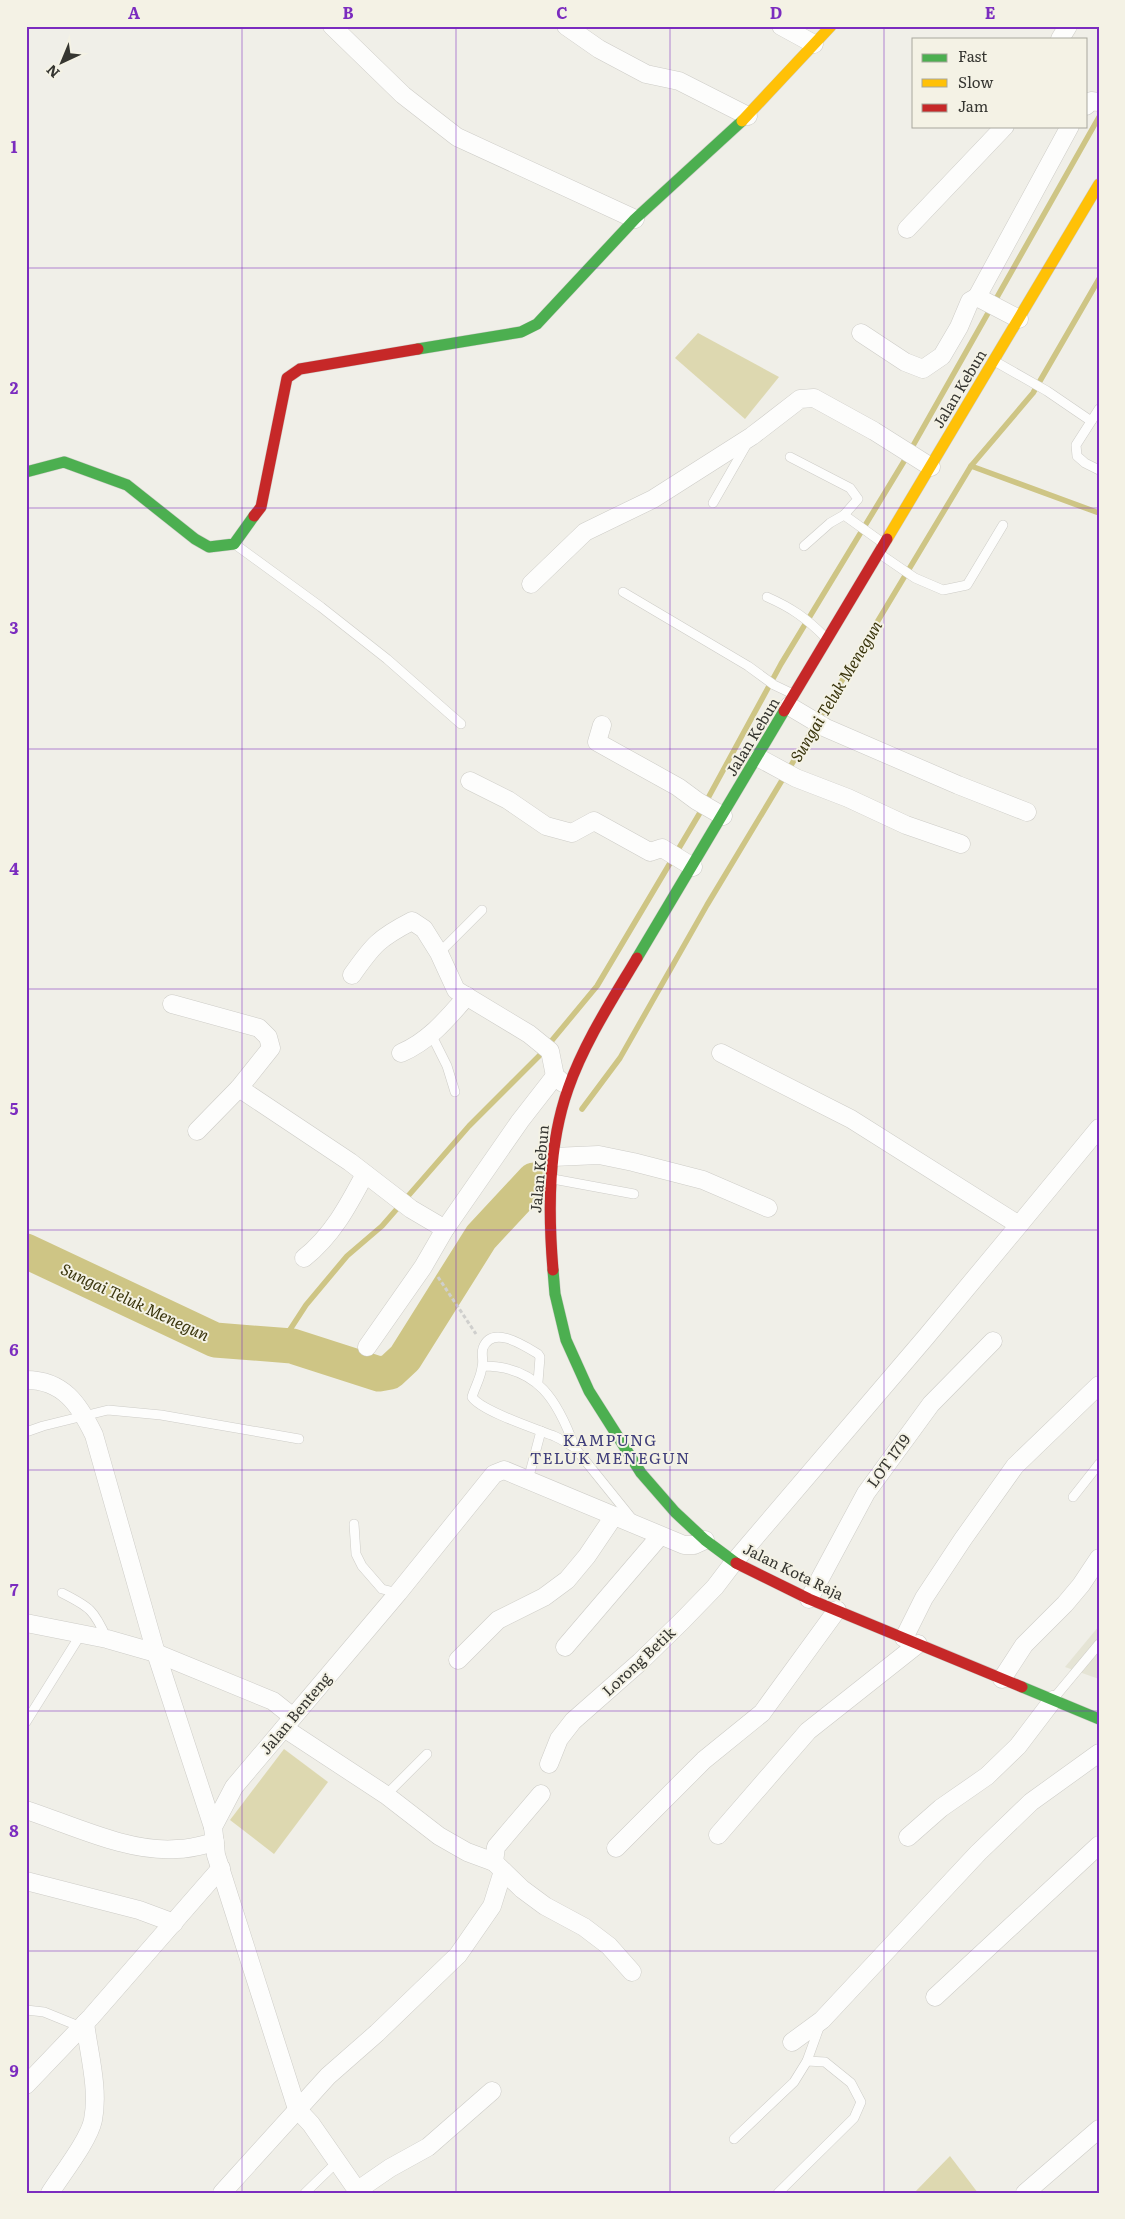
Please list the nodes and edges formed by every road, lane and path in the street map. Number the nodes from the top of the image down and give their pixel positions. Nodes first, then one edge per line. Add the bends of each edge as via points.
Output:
1 (332, 26) edge
2 (566, 26) edge
3 (781, 26) edge
4 (831, 26) edge
5 (1068, 26) edge
6 (1061, 38) edge
7 (814, 44) junction
8 (748, 116) junction
9 (1003, 128) edge
10 (1069, 128) edge
11 (1099, 184) edge
12 (635, 219) junction
13 (907, 229) dead end
14 (987, 302) junction
15 (1019, 319) junction
16 (861, 333) dead end
17 (994, 360) junction
18 (1099, 409) edge
19 (1091, 421) junction
20 (752, 436) junction
21 (790, 457) dead end
22 (931, 467) junction
23 (1099, 470) edge
24 (26, 472) edge
25 (713, 503) dead end
26 (844, 515) junction
27 (1003, 525) dead end
28 (234, 544) junction
29 (804, 546) dead end
30 (880, 548) junction
31 (531, 584) dead end
32 (623, 592) dead end
33 (767, 597) dead end
34 (827, 639) junction
35 (792, 700) junction
36 (461, 724) dead end
37 (602, 725) dead end
38 (759, 758) junction
39 (470, 782) dead end
40 (710, 809) junction
41 (1027, 812) dead end
42 (961, 844) dead end
43 (681, 860) junction
44 (482, 910) dead end
45 (439, 953) junction
46 (352, 975) dead end
47 (467, 996) junction
48 (172, 1004) dead end
49 (431, 1034) junction
50 (401, 1053) dead end
51 (721, 1053) dead end
52 (556, 1076) junction
53 (240, 1088) junction
54 (568, 1089) junction
55 (455, 1092) dead end
56 (1099, 1128) edge
57 (197, 1131) dead end
58 (554, 1157) junction
59 (365, 1174) junction
60 (553, 1179) junction
61 (634, 1194) dead end
62 (768, 1208) dead end
63 (1019, 1224) junction
64 (445, 1229) junction
65 (304, 1258) dead end
66 (442, 1284) dead end
67 (566, 1340) joint
68 (992, 1341) dead end
69 (484, 1345) junction
70 (367, 1347) dead end
71 (483, 1366) junction
72 (26, 1380) edge
73 (538, 1382) junction
74 (1098, 1387) edge
75 (85, 1417) junction
76 (541, 1431) junction
77 (26, 1432) edge
78 (299, 1439) dead end
79 (575, 1448) junction
80 (1099, 1464) edge
81 (528, 1480) junction
82 (1073, 1497) dead end
83 (614, 1516) junction
84 (354, 1524) dead end
85 (638, 1526) junction
86 (660, 1536) junction
87 (705, 1540) junction
88 (1099, 1558) edge
89 (734, 1562) junction
90 (62, 1592) dead end
91 (398, 1593) junction
92 (809, 1599) junction
93 (837, 1610) junction
94 (26, 1623) edge
95 (81, 1634) junction
96 (107, 1639) junction
97 (911, 1641) junction
98 (1099, 1644) edge
99 (565, 1647) dead end
100 (156, 1653) junction
101 (458, 1660) dead end
102 (1002, 1679) junction
103 (1052, 1700) junction
104 (1099, 1719) edge
105 (26, 1722) edge
106 (289, 1722) junction
107 (1099, 1753) edge
108 (427, 1754) dead end
109 (549, 1764) dead end
110 (541, 1794) dead end
111 (386, 1796) junction
112 (26, 1810) edge
113 (214, 1835) junction
114 (718, 1835) dead end
115 (908, 1837) dead end
116 (1099, 1845) edge
117 (616, 1848) dead end
118 (499, 1866) junction
119 (221, 1868) junction
120 (26, 1881) edge
121 (174, 1923) junction
122 (632, 1972) dead end
123 (935, 1997) dead end
124 (26, 2010) edge
125 (822, 2020) junction
126 (83, 2025) junction
127 (792, 2042) dead end
128 (807, 2060) junction
129 (26, 2085) edge
130 (492, 2091) dead end
131 (297, 2109) junction
132 (1099, 2129) edge
133 (734, 2139) dead end
134 (337, 2162) junction
135 (358, 2191) edge
136 (50, 2193) edge
137 (222, 2193) edge
138 (305, 2193) edge
139 (778, 2193) edge
140 (1025, 2193) edge

1 - 12 street via 402,96 457,137
2 - 8 street via 599,49 646,74 679,81
3 - 7 street
4 - 7 main road
5 - 6 street
7 - 8 main road
8 - 12 main road
9 - 13 street
10 - 14 street
11 - 15 main road, Jalan Kebun
12 - 28 main road via 537,324 521,332 300,369 287,378 261,507
14 - 15 street
14 - 16 street via 970,301 942,356 923,369 905,362
15 - 17 main road, Jalan Kebun
17 - 19 lane
17 - 22 main road, Jalan Kebun
18 - 19 lane
19 - 23 lane via 1076,445 1077,456
20 - 22 street via 800,399 814,398
20 - 25 lane
20 - 31 street via 653,499 585,532
21 - 26 lane via 850,488 858,499
22 - 30 main road, Jalan Kebun
24 - 28 main road via 64,462 126,485 209,547
26 - 29 lane
26 - 30 lane via 868,532
27 - 30 lane via 967,585 944,590 899,568
28 - 36 lane via 380,653
30 - 34 main road, Jalan Kebun
32 - 35 lane via 764,678
33 - 34 lane via 804,616
34 - 35 main road, Jalan Kebun
35 - 38 main road, Jalan Kebun
35 - 41 street via 820,725
37 - 40 street via 598,742
38 - 40 main road, Jalan Kebun
38 - 42 street via 789,775 906,825
39 - 43 street via 508,800 546,826 572,832 594,821 650,852 662,848
40 - 43 main road, Jalan Kebun
43 - 54 main road, Jalan Kebun
44 - 45 lane
45 - 46 street via 424,929 412,921 372,946
45 - 47 street via 456,990
47 - 49 street
47 - 52 street via 545,1047
48 - 53 street via 259,1028 268,1037 271,1048
49 - 50 street via 417,1046
49 - 55 lane via 447,1066
51 - 63 street via 851,1119
52 - 54 street
52 - 64 street via 520,1121
53 - 57 street
53 - 59 street
54 - 58 main road, Jalan Kebun
56 - 63 street, Lorong Betik
58 - 60 main road, Jalan Kebun
58 - 62 street via 599,1155 633,1162 703,1180
59 - 64 street via 411,1209
59 - 65 street via 338,1222 321,1245
60 - 61 lane
60 - 67 main road, Jalan Kebun via 550,1231 555,1294
63 - 89 street, Lorong Betik
64 - 70 street via 423,1267
66 - 69 path
67 - 87 main road, Jalan Kota Raja via 588,1391 641,1473
68 - 92 street, LOT 1719 via 931,1404 866,1492
69 - 71 lane
69 - 73 lane via 490,1338 500,1336 538,1354
71 - 73 lane via 501,1366
71 - 76 lane via 473,1400
72 - 75 street via 41,1380 67,1392
73 - 79 lane via 565,1422
74 - 97 street via 1016,1466 924,1598
75 - 77 lane
75 - 78 lane via 108,1410 161,1415
75 - 100 street via 94,1435
76 - 79 lane
76 - 81 lane
79 - 85 lane
80 - 82 lane
81 - 83 street, Jalan Benteng
81 - 91 street, Jalan Benteng via 504,1470 494,1474
83 - 85 street, Jalan Benteng
83 - 101 street via 567,1580 544,1597 498,1620
84 - 91 lane via 356,1554 362,1566 382,1589
85 - 86 street, Jalan Benteng
86 - 87 street, Jalan Benteng via 684,1545
86 - 99 street
87 - 89 main road, Jalan Kota Raja
88 - 102 street via 1065,1604 1024,1645
89 - 92 main road, Jalan Kota Raja
89 - 109 street, Lorong Betik via 676,1628 573,1721 559,1739
90 - 96 lane via 97,1616
91 - 106 street, Jalan Benteng
92 - 93 main road, Jalan Kota Raja
93 - 97 main road, Jalan Kota Raja
93 - 117 street via 762,1713 704,1760
94 - 95 street
95 - 96 street
95 - 105 lane
96 - 100 street
97 - 102 main road, Jalan Kota Raja
97 - 114 street via 808,1731
98 - 103 lane
100 - 106 street via 273,1701
100 - 113 street
102 - 103 main road, Jalan Kota Raja
103 - 104 main road, Jalan Kota Raja
103 - 115 street via 1018,1746 988,1776 941,1808
106 - 111 street
106 - 113 street, Jalan Benteng via 234,1787
107 - 125 street via 1024,1808
108 - 111 lane
110 - 118 street via 496,1847
111 - 118 street via 439,1836
112 - 113 street via 126,1844 159,1849 178,1850
113 - 119 street
116 - 123 street
118 - 122 street via 545,1906 584,1927 608,1946
118 - 131 street via 492,1906 458,1954
119 - 121 street
119 - 131 street
120 - 121 street via 139,1910
121 - 126 street
124 - 126 lane via 44,2012
125 - 127 street
125 - 128 lane
126 - 129 street
126 - 136 street via 95,2100 93,2121
128 - 133 lane via 794,2082
128 - 139 lane via 825,2062 851,2084 861,2102 854,2118
130 - 135 street via 428,2147
131 - 134 street
131 - 137 street
132 - 140 street
134 - 135 street
134 - 138 lane

